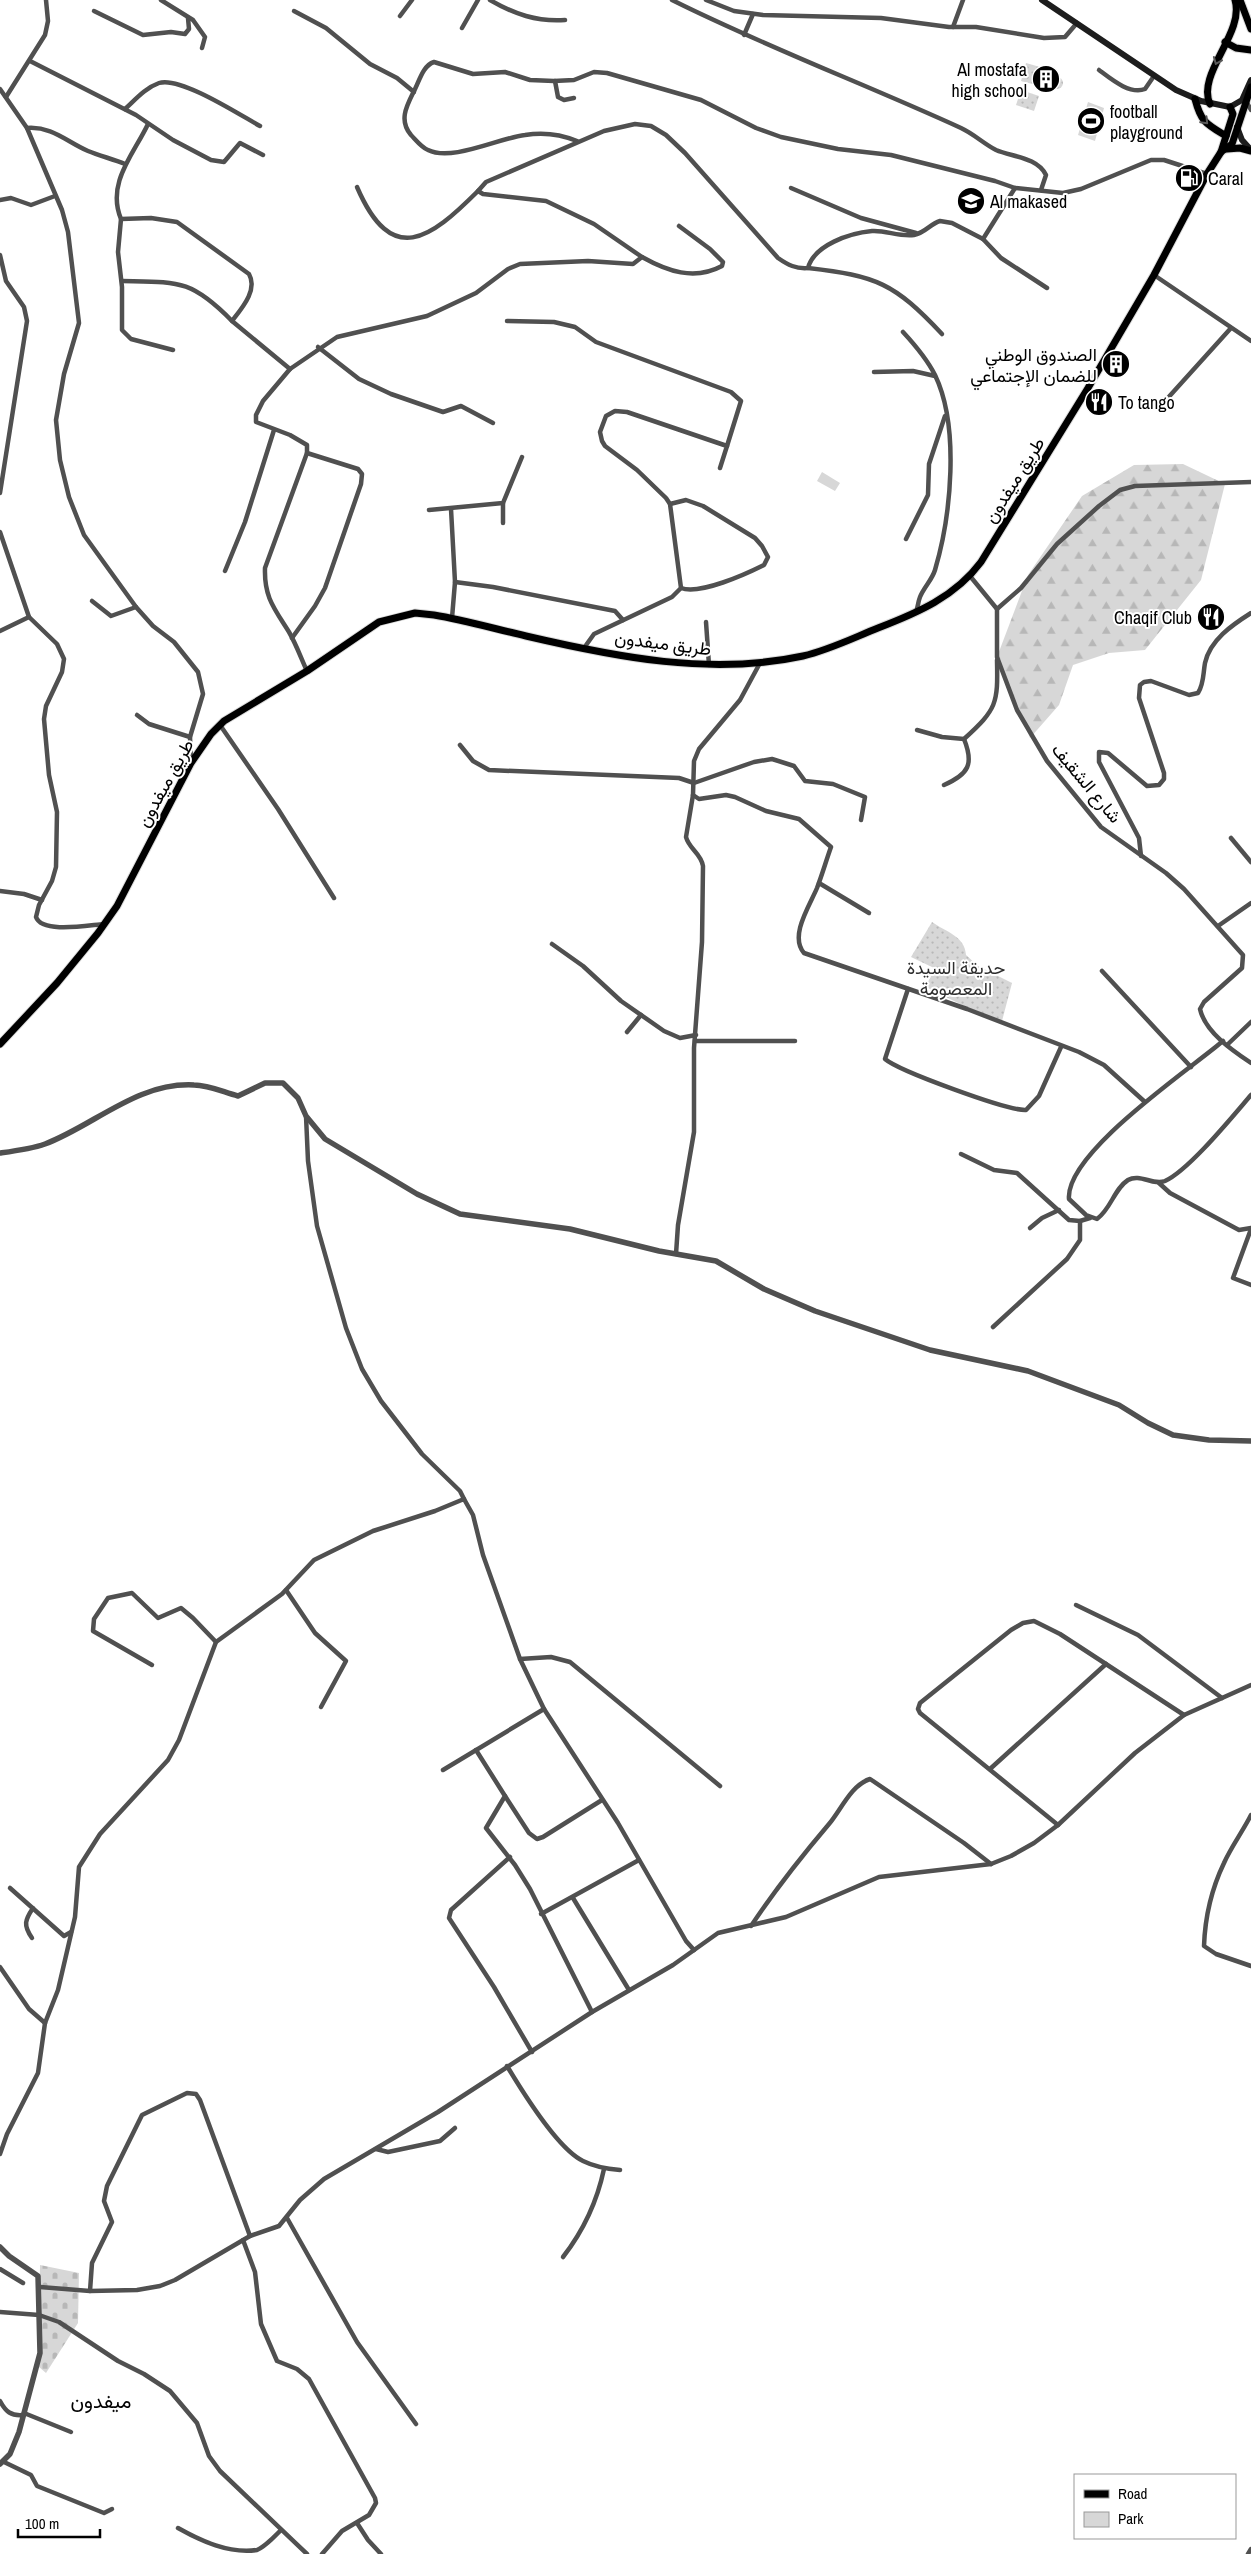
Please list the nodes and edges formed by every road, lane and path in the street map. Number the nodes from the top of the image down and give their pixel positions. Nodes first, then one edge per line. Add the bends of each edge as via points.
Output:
1 (46, 0) edge
2 (160, 0) edge
3 (412, 0) edge
4 (478, 0) edge
5 (490, 0) edge
6 (672, 0) edge
7 (706, 0) edge
8 (963, 0) edge
9 (1042, 0) edge
10 (1235, 0) edge
11 (1240, 0) edge
12 (294, 10) dead end
13 (94, 11) dead end
14 (753, 14) junction
15 (400, 16) dead end
16 (188, 18) junction
17 (565, 20) dead end
18 (1076, 23) junction
19 (1234, 25) junction
20 (953, 27) junction
21 (1251, 27) edge
22 (462, 28) dead end
23 (744, 34) junction
24 (1225, 42) junction
25 (202, 48) dead end
26 (1251, 50) edge
27 (30, 61) junction
28 (1099, 70) dead end
29 (1154, 76) junction
30 (1251, 80) edge
31 (555, 81) junction
32 (1207, 86) junction
33 (1251, 87) edge
34 (0, 89) edge
35 (414, 92) junction
36 (6, 97) junction
37 (574, 98) dead end
38 (1193, 98) junction
39 (1246, 101) junction
40 (1210, 104) junction
41 (1230, 107) junction
42 (125, 109) junction
43 (1251, 110) edge
44 (148, 124) junction
45 (260, 126) dead end
46 (1237, 127) junction
47 (27, 128) junction
48 (1226, 136) junction
49 (577, 141) junction
50 (1224, 150) junction
51 (1251, 151) edge
52 (263, 155) dead end
53 (125, 164) junction
54 (1207, 174) junction
55 (357, 187) dead end
56 (791, 188) dead end
57 (1015, 188) junction
58 (1041, 190) junction
59 (478, 191) junction
60 (55, 196) junction
61 (0, 200) edge
62 (121, 219) junction
63 (679, 226) dead end
64 (918, 234) junction
65 (983, 239) junction
66 (0, 255) edge
67 (642, 257) junction
68 (808, 268) junction
69 (1154, 275) junction
70 (122, 281) junction
71 (1047, 288) dead end
72 (232, 321) junction
73 (507, 321) dead end
74 (1231, 328) junction
75 (903, 332) dead end
76 (942, 334) dead end
77 (1251, 341) edge
78 (318, 347) junction
79 (173, 350) dead end
80 (290, 368) junction
81 (874, 372) dead end
82 (935, 376) junction
83 (1166, 400) dead end
84 (945, 414) junction
85 (493, 423) dead end
86 (274, 430) junction
87 (727, 446) junction
88 (307, 453) junction
89 (522, 457) dead end
90 (720, 468) dead end
91 (1251, 482) edge
92 (0, 492) edge
93 (503, 502) junction
94 (670, 504) junction
95 (451, 509) junction
96 (429, 510) dead end
97 (503, 523) dead end
98 (0, 532) edge
99 (906, 539) dead end
100 (224, 571) dead end
101 (970, 576) junction
102 (455, 582) junction
103 (681, 588) junction
104 (92, 600) dead end
105 (136, 607) junction
106 (997, 609) junction
107 (916, 613) junction
108 (1251, 613) edge
109 (29, 617) junction
110 (452, 618) junction
111 (624, 620) junction
112 (706, 622) dead end
113 (0, 631) edge
114 (292, 638) junction
115 (584, 648) junction
116 (998, 657) junction
117 (760, 663) junction
118 (709, 665) junction
119 (307, 670) junction
120 (137, 715) dead end
121 (220, 725) junction
122 (917, 730) dead end
123 (190, 737) junction
124 (964, 739) junction
125 (460, 744) dead end
126 (191, 762) junction
127 (694, 783) junction
128 (944, 785) dead end
129 (693, 795) junction
130 (860, 820) dead end
131 (1230, 838) dead end
132 (1141, 856) junction
133 (1251, 862) edge
134 (819, 883) junction
135 (0, 891) edge
136 (334, 898) dead end
137 (42, 900) junction
138 (1251, 903) edge
139 (869, 913) dead end
140 (105, 924) junction
141 (1218, 926) junction
142 (552, 944) dead end
143 (1102, 971) dead end
144 (908, 989) junction
145 (641, 1015) junction
146 (1251, 1022) edge
147 (627, 1032) dead end
148 (695, 1038) junction
149 (794, 1041) dead end
150 (1223, 1041) junction
151 (0, 1044) edge
152 (1227, 1046) junction
153 (1061, 1047) junction
154 (1251, 1063) edge
155 (1191, 1067) junction
156 (1251, 1095) edge
157 (1145, 1102) junction
158 (306, 1116) junction
159 (0, 1153) edge
160 (961, 1154) dead end
161 (1159, 1183) junction
162 (1060, 1210) junction
163 (1090, 1218) junction
164 (1080, 1221) junction
165 (1030, 1228) dead end
166 (1251, 1229) edge
167 (676, 1254) junction
168 (1251, 1285) edge
169 (993, 1327) dead end
170 (1251, 1440) edge
171 (464, 1499) junction
172 (286, 1590) junction
173 (1076, 1605) dead end
174 (216, 1642) junction
175 (520, 1659) junction
176 (1106, 1664) junction
177 (152, 1665) dead end
178 (1251, 1685) edge
179 (1222, 1698) junction
180 (321, 1707) dead end
181 (544, 1709) junction
182 (1184, 1715) junction
183 (476, 1750) junction
184 (990, 1769) junction
185 (442, 1770) dead end
186 (720, 1786) dead end
187 (505, 1796) junction
188 (602, 1800) junction
189 (1251, 1815) edge
190 (1058, 1825) junction
191 (510, 1858) junction
192 (639, 1860) junction
193 (991, 1864) junction
194 (10, 1888) dead end
195 (572, 1898) junction
196 (33, 1908) junction
197 (541, 1914) junction
198 (751, 1926) junction
199 (71, 1932) junction
200 (32, 1938) dead end
201 (694, 1950) junction
202 (1251, 1966) edge
203 (0, 1967) edge
204 (629, 1990) junction
205 (592, 2012) junction
206 (45, 2024) junction
207 (532, 2052) junction
208 (507, 2066) junction
209 (455, 2128) dead end
210 (376, 2149) junction
211 (0, 2154) edge
212 (604, 2168) junction
213 (620, 2170) dead end
214 (287, 2218) junction
215 (250, 2236) junction
216 (243, 2240) junction
217 (0, 2249) edge
218 (563, 2257) dead end
219 (0, 2269) edge
220 (23, 2283) dead end
221 (40, 2287) junction
222 (90, 2291) junction
223 (0, 2312) edge
224 (39, 2315) junction
225 (0, 2402) edge
226 (23, 2414) junction
227 (416, 2424) dead end
228 (72, 2432) dead end
229 (2, 2463) edge
230 (112, 2509) dead end
231 (357, 2523) junction
232 (178, 2528) dead end
233 (281, 2530) junction
234 (1251, 2549) edge
235 (308, 2554) edge
236 (322, 2554) edge
237 (381, 2554) edge
238 (1248, 2554) edge

1 - 27 street via 47,28
2 - 16 street
3 - 15 street
4 - 22 street
5 - 17 street via 538,20
6 - 23 street
7 - 14 street via 734,11
8 - 20 street
9 - 18 main road
10 - 19 main road via 1238,17
11 - 21 main road
12 - 35 street via 326,28 370,64 397,78
13 - 16 street via 143,35 185,34 189,29
14 - 20 street via 881,18
14 - 23 street
16 - 25 street via 204,32
18 - 20 street via 1068,36 1058,38
18 - 29 main road
19 - 21 main road via 1241,23
19 - 24 main road
23 - 58 street via 960,128 999,151 1040,166 1046,174
24 - 26 main road
24 -> 32 main road
27 - 36 street
27 - 42 street
28 - 29 street via 1117,83 1140,91
29 - 38 main road
30 - 41 main road via 1242,100
31 - 35 street via 530,80 505,72 473,74 434,62 427,66
31 - 37 street via 558,97 564,100
31 - 57 street via 574,80 594,72 608,73 701,100 756,128 782,137 891,155
32 - 38 main road
32 - 40 main road
33 - 39 main road, طريق ميفدون
34 - 36 street
35 - 49 street via 407,106 404,125 431,152 462,151 525,135 553,134
36 - 47 street
38 - 40 main road
38 -> 48 main road via 1204,122
39 - 43 street
39 - 46 main road, طريق ميفدون
40 - 41 main road
41 - 48 main road via 1233,114
42 - 44 street
42 - 45 street via 148,88 166,82 186,88
44 - 52 street via 218,163 224,162 240,144
44 - 53 street
46 - 50 main road, طريق ميفدون via 1232,144
46 - 51 main road
47 - 53 street via 51,131 89,151
47 - 60 street
48 - 50 main road
49 - 59 street via 528,166 486,182
49 - 68 street via 628,125 644,124 658,129 698,168 778,258 795,267
50 - 51 main road via 1240,148
50 - 54 main road, طريق ميفدون
53 - 62 street via 116,193
54 - 58 street via 1164,160 1151,160 1081,190 1063,193
54 - 69 main road, طريق ميفدون
55 - 59 street via 386,231 411,239 434,229
56 - 64 street via 861,218
57 - 58 street
57 - 65 street
59 - 67 street via 546,201 594,224
60 - 61 street via 31,205 10,198
60 - 105 street via 68,232 79,323 57,410 60,460 69,497 84,534
62 - 70 street via 118,252
62 - 72 street via 151,218 176,222 249,274 252,280 250,292
63 - 67 street via 716,253 723,262 722,266 684,274
64 - 65 street via 940,221 952,223
64 - 68 street via 906,236 872,231 860,234 820,250
65 - 71 street via 1002,258
66 - 92 street via 4,276 24,308 27,321
67 - 78 street via 633,264 588,260 520,264 476,293 427,316 351,332
68 - 76 street via 850,273 882,284 916,306
69 - 74 street
69 - 101 main road, طريق ميفدون via 1033,479
70 - 72 street via 160,281 190,287
70 - 79 street via 124,334 146,345
72 - 80 street
73 - 87 street via 554,322 575,327 596,342 730,392 740,401
74 - 77 street
74 - 83 street
75 - 82 street
78 - 80 street
78 - 85 street via 359,379 391,394 443,412 461,406
80 - 86 street via 262,401 256,415 256,422
81 - 82 street via 913,371
82 - 84 street
84 - 99 street via 929,464 928,495
84 - 107 street via 951,469 946,521 932,580 920,596
86 - 88 street via 308,445
86 - 100 street via 245,522
87 - 90 street
87 - 94 street via 627,412 615,411 606,416 600,432 605,446 662,492
88 - 114 street via 265,568 267,594
88 - 114 street via 358,469 362,474 325,588
89 - 93 street
91 - 106 street via 1135,486 1120,490 1057,544 1021,588
93 - 95 street
93 - 97 street
94 - 103 street
94 - 103 street via 686,500 703,506 755,538 768,557 764,566 747,573 691,590
95 - 96 street
95 - 102 street
98 - 109 street
101 - 106 street
101 - 107 main road, طريق ميفدون via 950,594
102 - 110 street
102 - 111 street via 615,611
103 - 111 street via 672,597
104 - 105 street via 111,616
105 - 123 street via 174,642 198,672 203,694
106 - 116 street, شارع الشقيف
107 - 117 main road, طريق ميفدون via 822,651
108 - 132 street, شارع الشقيف via 1227,630 1210,648 1198,693 1189,695 1151,681 1140,685 1139,698 1164,773 1160,785 1147,786 1108,753 1099,752 1098,758 1107,778 1139,838
109 - 113 street
109 - 137 street via 57,644 64,660 44,719 49,775 57,812 56,867
110 - 115 main road, طريق ميفدون
110 - 119 main road, طريق ميفدون via 415,613 389,618
111 - 115 street via 594,634
112 - 118 street
114 - 119 street
115 - 118 main road, طريق ميفدون
116 - 124 street via 993,710
116 - 132 street, شارع الشقيف via 1017,710 1047,761 1101,827
117 - 118 main road, طريق ميفدون
117 - 127 street via 740,700 699,749 694,761
119 - 121 main road, طريق ميفدون
120 - 123 street via 149,724
121 - 126 main road, طريق ميفدون
121 - 136 street
122 - 124 street
123 - 126 street
124 - 128 street via 970,758 967,768
125 - 127 street via 473,761 489,770 679,778
126 - 140 main road, طريق ميفدون
127 - 129 street
127 - 130 street via 754,762 772,759 786,762 794,766 805,780 833,784 865,797
129 - 134 street via 699,798 735,797 766,811 799,819 831,847
129 - 148 street via 686,837 701,858 702,866 702,942
131 - 133 street
132 - 141 street via 1184,889
134 - 139 street
134 - 144 street via 802,923 800,949 810,957
135 - 137 street
137 - 140 street via 36,917 41,924 67,927
138 - 141 street
140 - 151 main road, طريق ميفدون
141 - 150 street via 1244,960 1240,971 1200,1009
142 - 145 street
143 - 155 street
144 - 153 street
144 - 153 street via 885,1059 950,1087 1029,1110
145 - 147 street
145 - 148 street via 680,1038
146 - 152 street
148 - 149 street
148 - 167 street via 694,1132
150 - 152 street
150 - 155 street
152 - 154 street
153 - 157 street via 1096,1060
155 - 157 street
156 - 161 street via 1171,1178
157 - 163 street via 1101,1141 1072,1186 1069,1199
158 - 159 street via 298,1098 283,1083 265,1083 238,1096 208,1087 178,1086 117,1105 45,1144
158 - 167 street via 334,1146 417,1194 460,1214 570,1229
158 - 171 street via 317,1226 355,1351 381,1401 422,1454 460,1491
160 - 162 street via 989,1168 1017,1173
161 - 163 street via 1139,1178 1127,1181 1103,1214 1097,1219
161 - 166 street via 1170,1193 1238,1230
162 - 164 street via 1069,1220
162 - 165 street
163 - 164 street
164 - 169 street via 1080,1240 1066,1259
166 - 168 street via 1233,1276 1235,1280
167 - 170 street via 716,1261 764,1289 873,1332 930,1350 1028,1371 1119,1405 1173,1435 1210,1440
171 - 172 street via 373,1531 314,1560
171 - 175 street via 474,1515 483,1555
172 - 174 street
172 - 180 street via 315,1633 346,1661
173 - 179 street via 1138,1635
174 - 177 street via 181,1608 158,1618 132,1593 108,1598 94,1619 93,1631
174 - 199 street via 168,1760 100,1834 79,1867
175 - 181 street
175 - 186 street via 551,1658 570,1662
176 - 182 street
176 - 184 street
176 - 184 street via 1038,1622 1029,1621 1004,1636 920,1703 920,1713
178 - 179 street
179 - 182 street
181 - 183 street
181 - 188 street
182 - 190 street via 1135,1753
183 - 185 street
183 - 187 street
184 - 190 street
187 - 188 street via 529,1833 537,1839
187 - 191 street via 486,1826
188 - 192 street
189 - 202 street via 1224,1862 1216,1884 1208,1910 1204,1946 1216,1954
190 - 193 street via 1034,1843
191 - 197 street
191 - 207 street via 451,1910 449,1918
192 - 195 street
192 - 201 street
193 - 198 street via 879,1877 805,1910
193 - 198 street via 870,1779 857,1787 830,1824 806,1848
194 - 196 street
195 - 197 street
195 - 204 street
196 - 199 street via 64,1936
196 - 200 street via 25,1923
197 - 205 street
198 - 201 street via 718,1933
199 - 206 street via 58,1990
201 - 204 street
203 - 206 street via 29,2009
204 - 205 street
205 - 207 street
206 - 211 street via 38,2073
207 - 208 street
208 - 210 street
208 - 212 street via 531,2105 570,2152 582,2161
209 - 210 street via 440,2141 388,2152
210 - 214 street via 324,2179 305,2195
212 - 213 street
212 - 218 street via 592,2209 580,2235
214 - 215 street via 274,2228
214 - 227 street via 357,2342
215 - 216 street
215 - 222 street via 200,2100 196,2094 177,2096 142,2115 107,2186 104,2201 112,2222 92,2263
216 - 222 street via 160,2286
216 - 231 street via 255,2272 261,2324 277,2361 297,2369 309,2379 375,2498 376,2503 368,2515
217 - 221 street via 38,2276
219 - 220 street
221 - 222 street
221 - 224 street
223 - 224 street
224 - 226 street via 40,2354
224 - 233 street via 68,2326 101,2350 170,2391 197,2423 209,2456 220,2471
225 - 226 street via 13,2416
226 - 228 street
226 - 229 street via 16,2440
229 - 230 street via 31,2475 37,2486 104,2513
231 - 236 street via 342,2531
231 - 237 street
232 - 233 street via 213,2548 230,2553 258,2550
233 - 235 street
234 - 238 street

